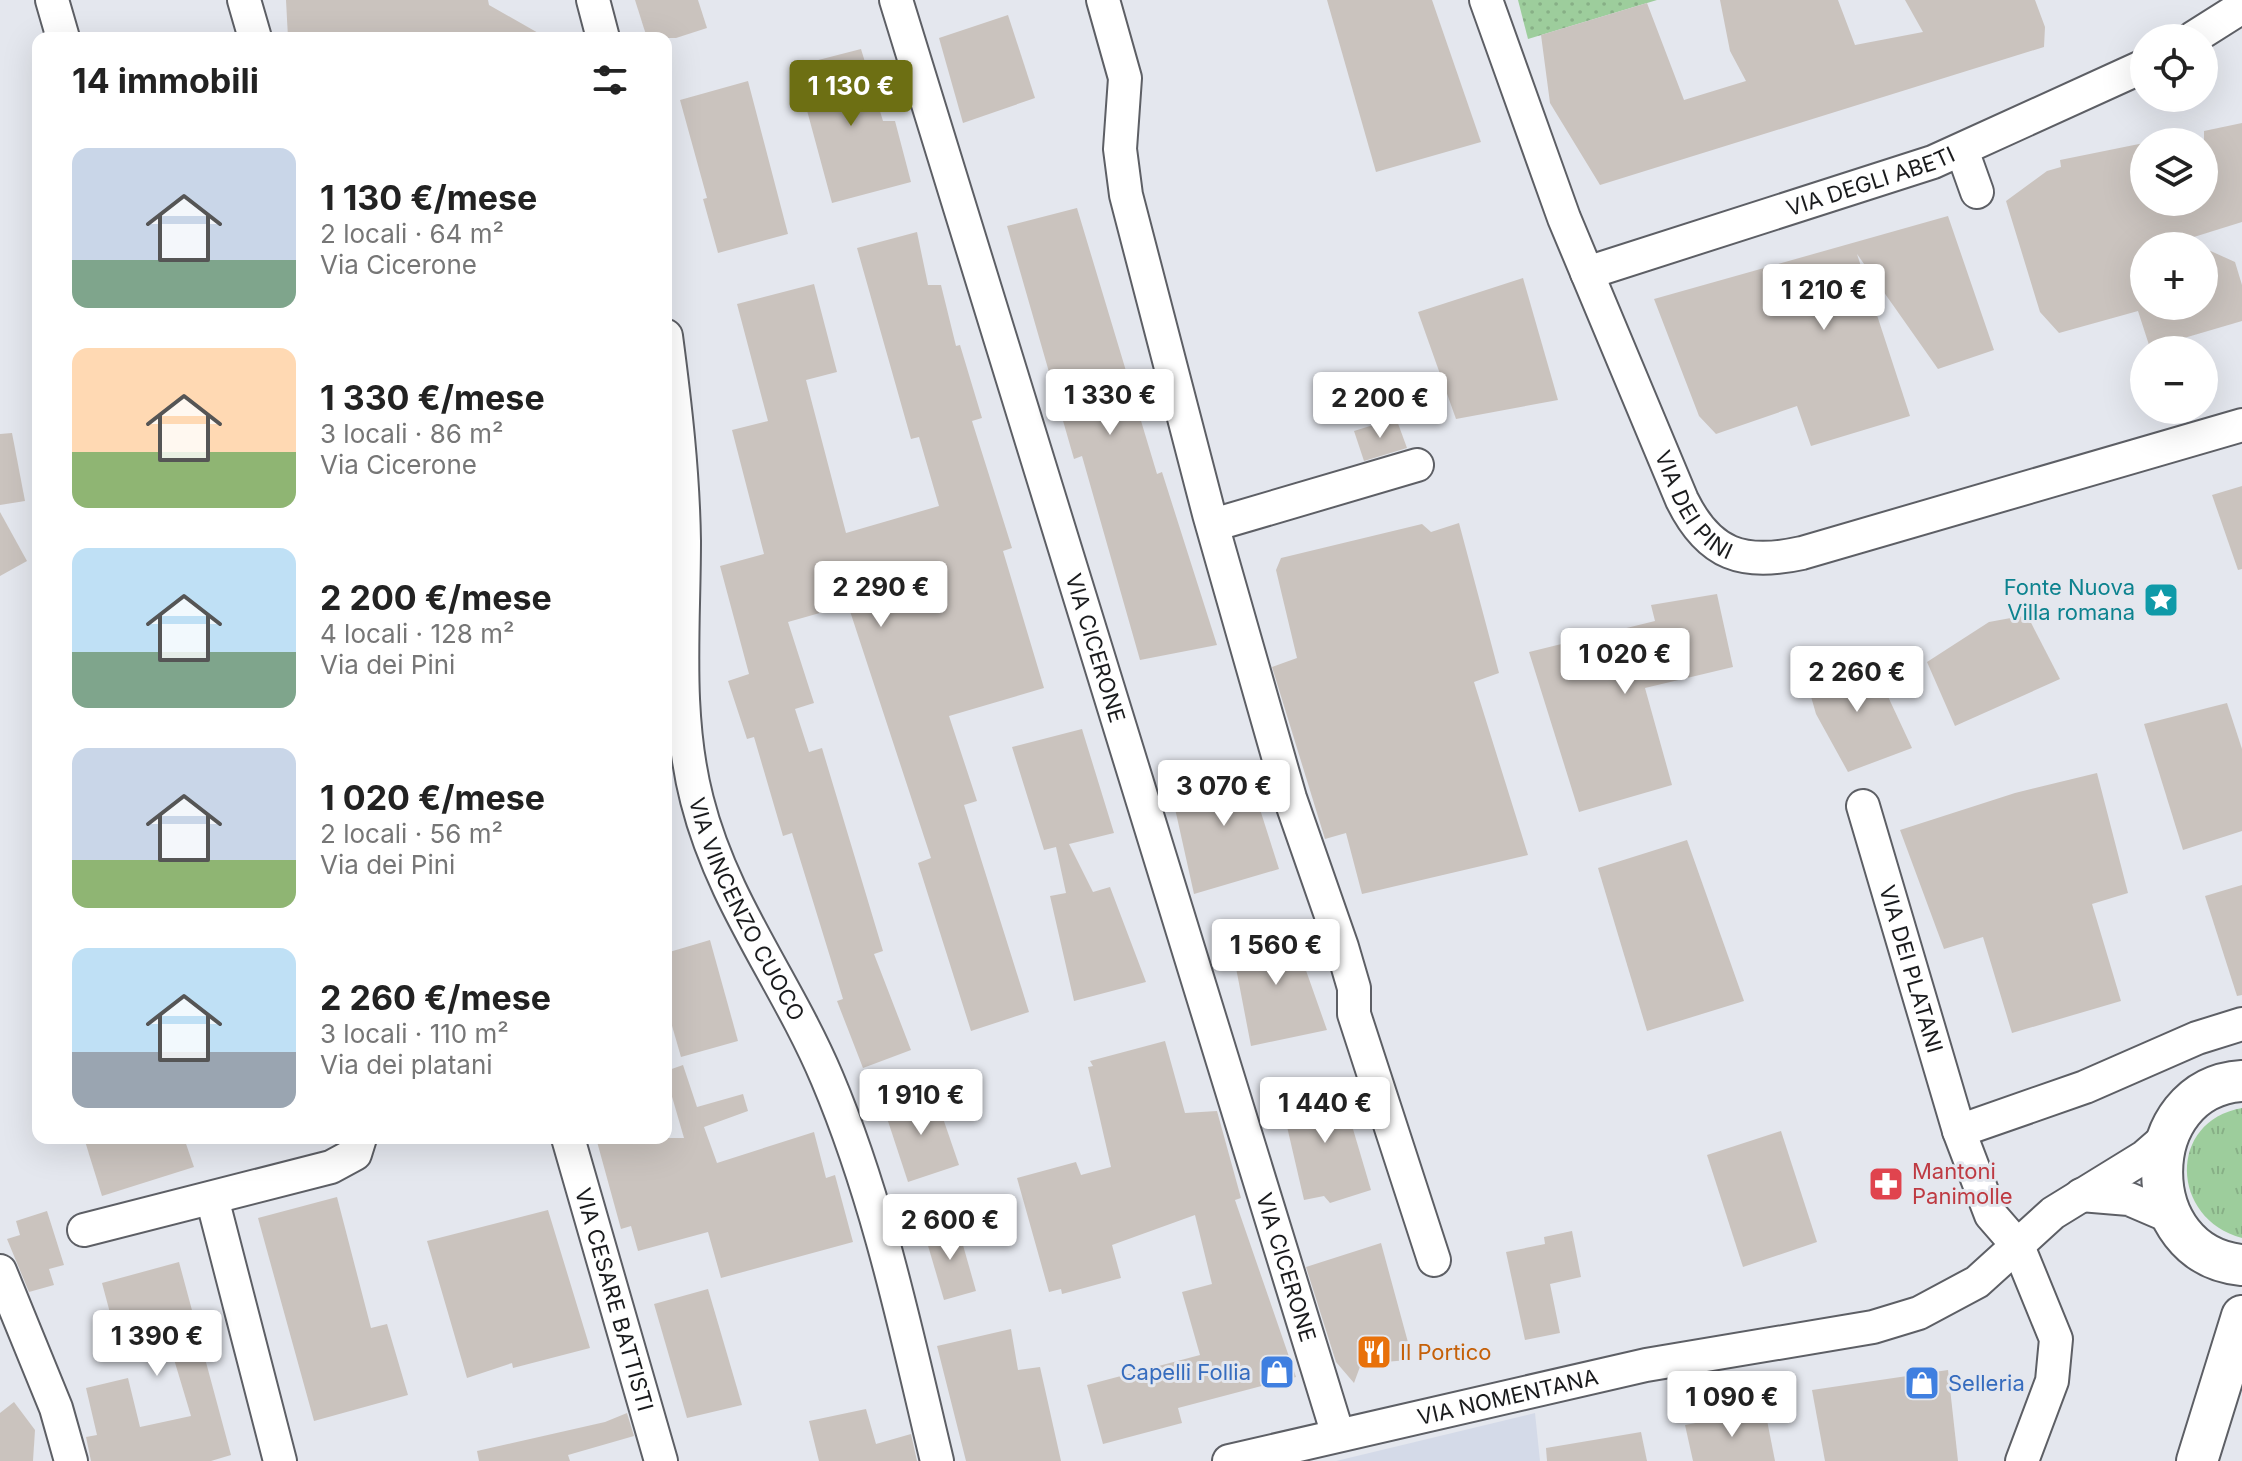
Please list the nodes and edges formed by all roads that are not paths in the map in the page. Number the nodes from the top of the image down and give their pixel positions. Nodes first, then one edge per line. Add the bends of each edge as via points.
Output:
1 (52, 0) edge
2 (244, 0) edge
3 (593, 0) edge
4 (896, 0) edge
5 (1103, 0) edge
6 (1486, 0) edge
7 (2242, 7) edge
8 (2215, 24) edge
9 (61, 32) edge
10 (253, 32) edge
11 (601, 32) edge
12 (2130, 72) edge
13 (1962, 150) junction
14 (1977, 192) dead end
15 (1587, 273) junction
16 (672, 403) edge
17 (2242, 425) edge
18 (1417, 465) dead end
19 (1213, 525) junction
20 (1863, 806) dead end
21 (2242, 1024) edge
22 (2242, 1081) edge
23 (1959, 1131) junction
24 (2167, 1137) junction
25 (358, 1144) edge
26 (570, 1144) edge
27 (2081, 1195) junction
28 (212, 1198) junction
29 (2171, 1217) junction
30 (84, 1230) dead end
31 (2018, 1246) junction
32 (1434, 1260) dead end
33 (2242, 1265) edge
34 (0, 1271) edge
35 (2242, 1316) edge
36 (1338, 1435) junction
37 (71, 1461) edge
38 (280, 1461) edge
39 (661, 1461) edge
40 (937, 1461) edge
41 (1229, 1461) edge
42 (2022, 1461) edge
43 (2197, 1461) edge

1 - 9 street
2 - 10 street
3 - 11 street
4 - 36 street, VIA CICERONE
5 - 19 street via 1125,78 1120,149 1126,195
6 - 15 street, VIA DEI PINI
7 - 8 street
12 - 13 street, VIA DEGLI ABETI
13 - 14 street
13 - 15 street, VIA DEGLI ABETI
15 - 17 street, VIA DEI PINI via 1690,517 1711,543 1736,555 1766,558 1812,551
16 - 40 street, VIA VINCENZO CUOCO via 683,525 684,713 695,795 725,886 810,1041 859,1159
18 - 19 street
19 - 32 street via 1290,798 1354,988 1354,1014
20 - 23 street, VIA DEI PLATANI
21 - 23 street via 2095,1084
22 - 24 main road via 2194,1100
23 - 31 street, VIA DEI PLATANI via 1991,1215
24 - 27 street, VIA NOMENTANA
24 - 29 main road via 2160,1163
25 - 28 street via 355,1154 340,1164
26 - 39 street, VIA CESARE BATTISTI
27 - 29 street via 2129,1199
27 - 31 street, VIA NOMENTANA via 2046,1218
28 - 30 street
28 - 38 street
29 - 33 main road via 2207,1254
31 - 36 street, VIA NOMENTANA via 1967,1289 1899,1320 1646,1365
31 - 42 street, VIA DEI PLATANI via 2054,1330 2057,1360
34 - 37 street via 56,1408
35 - 43 main road
36 - 41 street, VIA NOMENTANA

